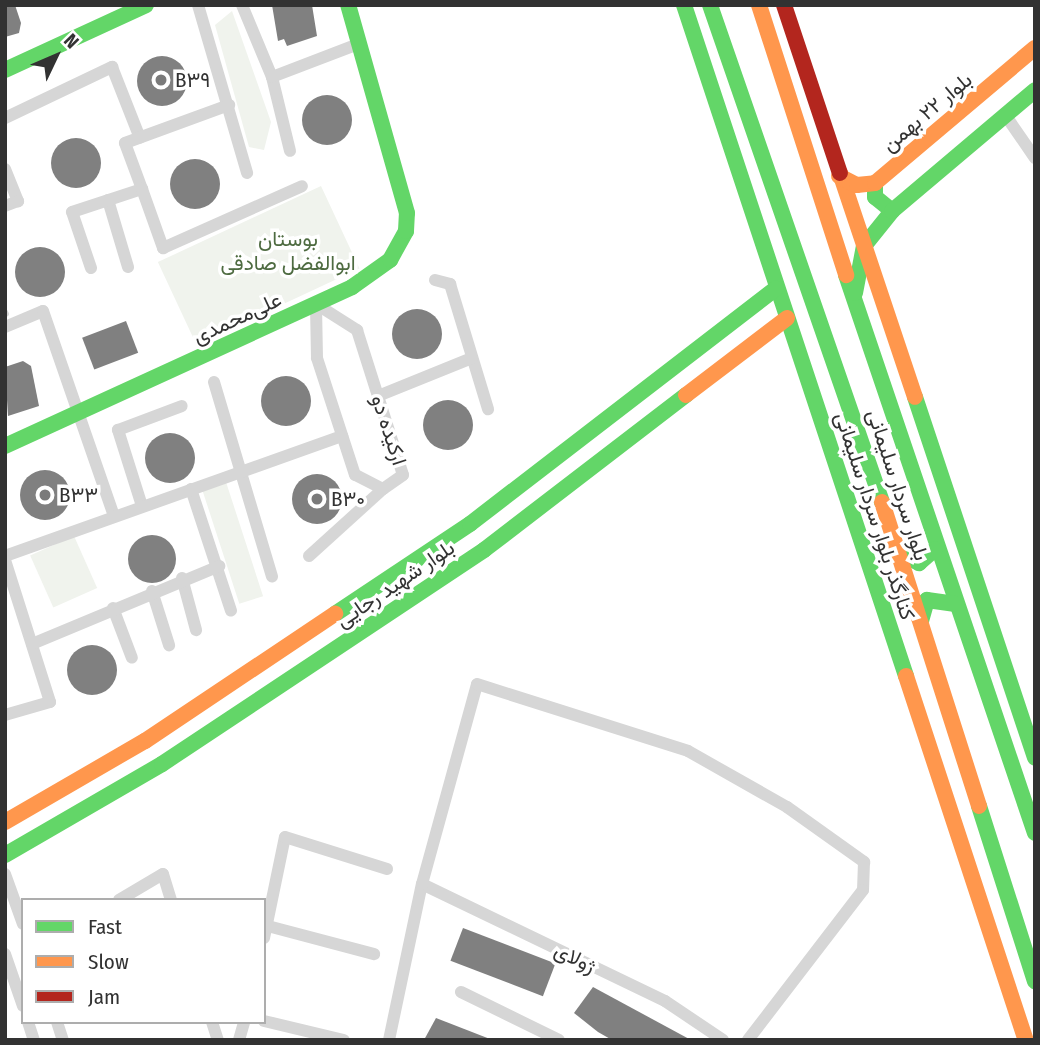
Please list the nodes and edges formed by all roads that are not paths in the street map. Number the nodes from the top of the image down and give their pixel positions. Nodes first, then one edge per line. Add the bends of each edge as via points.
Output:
1 (113, 5) edge
2 (146, 5) edge
3 (198, 5) edge
4 (242, 5) edge
5 (348, 5) edge
6 (684, 5) edge
7 (710, 5) edge
8 (759, 5) edge
9 (784, 5) edge
10 (111, 22) junction
11 (358, 44) junction
12 (1035, 48) edge
13 (5, 70) edge
14 (272, 77) junction
15 (1035, 90) edge
16 (229, 105) junction
17 (1006, 116) junction
18 (5, 118) edge
19 (140, 138) junction
20 (290, 151) dead end
21 (1035, 158) edge
22 (5, 169) edge
23 (247, 173) dead end
24 (839, 176) junction
25 (875, 183) junction
26 (303, 186) dead end
27 (142, 189) junction
28 (108, 200) junction
29 (11, 203) edge
30 (892, 211) junction
31 (864, 246) junction
32 (128, 267) dead end
33 (91, 268) dead end
34 (435, 280) dead end
35 (776, 288) junction
36 (854, 301) junction
37 (316, 304) junction
38 (787, 318) junction
39 (5, 327) edge
40 (472, 358) junction
41 (662, 375) junction
42 (214, 382) dead end
43 (378, 396) junction
44 (678, 402) junction
45 (182, 406) dead end
46 (488, 409) dead end
47 (80, 411) junction
48 (342, 436) junction
49 (5, 446) edge
50 (243, 471) junction
51 (191, 488) junction
52 (383, 489) junction
53 (142, 506) junction
54 (114, 516) junction
55 (935, 549) junction
56 (898, 552) junction
57 (309, 556) dead end
58 (5, 558) edge
59 (219, 566) junction
60 (272, 577) dead end
61 (182, 578) junction
62 (152, 591) junction
63 (954, 604) junction
64 (113, 608) junction
65 (231, 611) dead end
66 (921, 621) junction
67 (196, 630) dead end
68 (32, 644) junction
69 (169, 645) dead end
70 (132, 659) dead end
71 (5, 715) edge
72 (1035, 758) edge
73 (5, 822) edge
74 (1035, 833) edge
75 (5, 855) edge
76 (387, 869) dead end
77 (5, 874) edge
78 (422, 884) junction
79 (122, 898) edge
80 (174, 898) edge
81 (10, 900) edge
82 (1015, 919) junction
83 (21, 921) edge
84 (266, 925) edge
85 (990, 927) junction
86 (266, 930) edge
87 (5, 954) edge
88 (374, 954) dead end
89 (1035, 981) edge
90 (460, 992) dead end
91 (21, 1000) edge
92 (266, 1021) edge
93 (344, 1040) edge
94 (389, 1040) edge
95 (559, 1040) edge
96 (723, 1040) edge
97 (748, 1040) edge
98 (1027, 1040) edge

1 - 10 street
2 - 10 main road
3 - 16 street
4 - 14 street
5 - 11 main road, علی‌محمدی
6 - 35 main road, کنارگذر بلوار سردار سلیمانی
7 - 56 main road, بلوار سردار سلیمانی
8 - 36 main road, بلوار سردار سلیمانی
9 - 24 main road
10 - 13 main road
11 - 14 street
11 - 37 main road, علی‌محمدی via 407,214 406,232 375,274
12 - 25 main road, بلوار ۲۲ بهمن
14 - 20 street
15 - 17 main road
16 - 19 street
16 - 23 street
17 - 21 street
17 - 30 main road
18 - 19 street via 112,67
19 - 27 street via 125,143
22 - 29 street
24 - 25 main road, بلوار ۲۲ بهمن via 857,185
24 - 31 main road
25 - 30 main road via 875,197
26 - 27 street via 163,248
27 - 28 street
28 - 32 street
28 - 33 street via 72,212
30 - 31 main road
31 - 36 main road
31 - 72 main road
34 - 40 street via 450,284
35 - 38 main road, کنارگذر بلوار سردار سلیمانی
35 - 41 main road, بلوار شهید رجایی
36 - 55 main road, بلوار سردار سلیمانی
37 - 43 street, ارکیده دو via 356,330
37 - 47 main road, علی‌محمدی
37 - 48 street, ارکیده دو via 317,358
38 - 44 main road, بلوار شهید رجایی
38 - 85 main road, کنارگذر بلوار سردار سلیمانی
39 - 47 street via 43,310
40 - 43 street
40 - 46 street
41 - 44 main road via 679,388
41 - 73 main road, بلوار شهید رجایی via 470,524 145,741
42 - 50 street
43 - 52 street, ارکیده دو via 403,475
44 - 75 main road, بلوار شهید رجایی via 484,550 162,764
45 - 53 street via 118,430
47 - 49 main road, علی‌محمدی
47 - 54 street
48 - 50 street
48 - 52 street, ارکیده دو via 355,475
50 - 51 street
50 - 60 street
51 - 53 street
51 - 59 street
52 - 57 street
53 - 54 street
54 - 58 street
55 - 56 main road via 919,564
55 - 63 main road, بلوار سردار سلیمانی
56 - 66 main road, بلوار سردار سلیمانی
58 - 68 street
59 - 61 street
59 - 65 street
61 - 62 street
61 - 67 street
62 - 64 street
62 - 69 street
63 - 66 main road via 927,600
63 - 74 main road, بلوار سردار سلیمانی
64 - 68 street
64 - 70 street
66 - 82 main road, بلوار سردار سلیمانی
68 - 71 street via 50,702
76 - 84 street via 285,837
77 - 81 street
78 - 94 street
78 - 96 street, ژولای via 665,1001
78 - 97 street via 477,684 688,751 788,807 864,862 863,890
79 - 80 street via 163,874
81 - 83 street
82 - 85 main road
82 - 89 main road, بلوار سردار سلیمانی
85 - 98 main road, کنارگذر بلوار سردار سلیمانی
86 - 88 street
87 - 91 street
90 - 95 street
92 - 93 street

